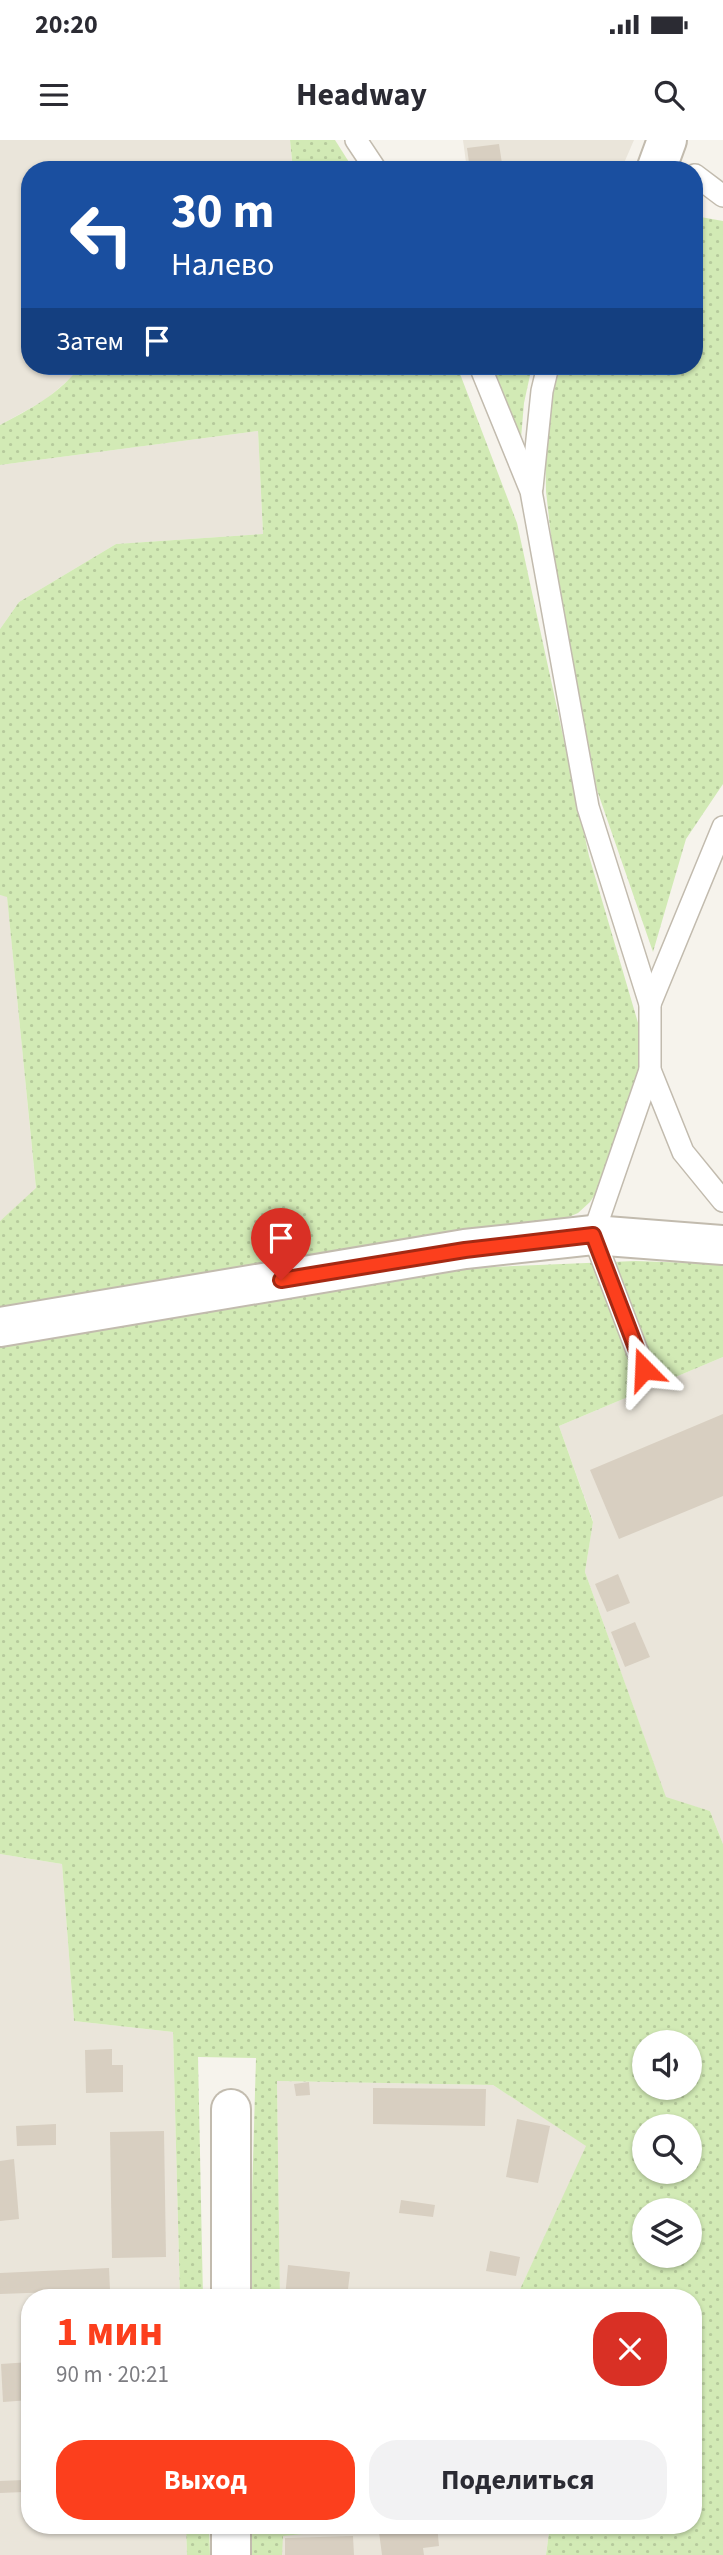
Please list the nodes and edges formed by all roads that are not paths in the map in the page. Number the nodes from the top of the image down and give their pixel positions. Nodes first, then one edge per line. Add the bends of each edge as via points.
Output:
1 (356, 140) edge
2 (370, 161) edge
3 (703, 181) edge
4 (723, 196) edge
5 (484, 375) edge
6 (546, 375) edge
7 (531, 491) junction
8 (723, 827) edge
9 (650, 1004) junction
10 (650, 1070) junction
11 (723, 1201) edge
12 (593, 1235) junction
13 (723, 1245) edge
14 (0, 1327) edge
15 (644, 1369) dead end
16 (230, 2109) dead end
17 (231, 2289) edge
18 (231, 2534) edge
19 (231, 2555) edge

1 - 2 lane
3 - 4 lane
5 - 7 lane
6 - 7 lane
7 - 9 lane via 588,807
8 - 9 lane
9 - 10 lane
10 - 11 lane via 683,1152
10 - 12 lane
12 - 13 street
12 - 14 street via 465,1250
12 - 15 lane
16 - 17 street
18 - 19 street

